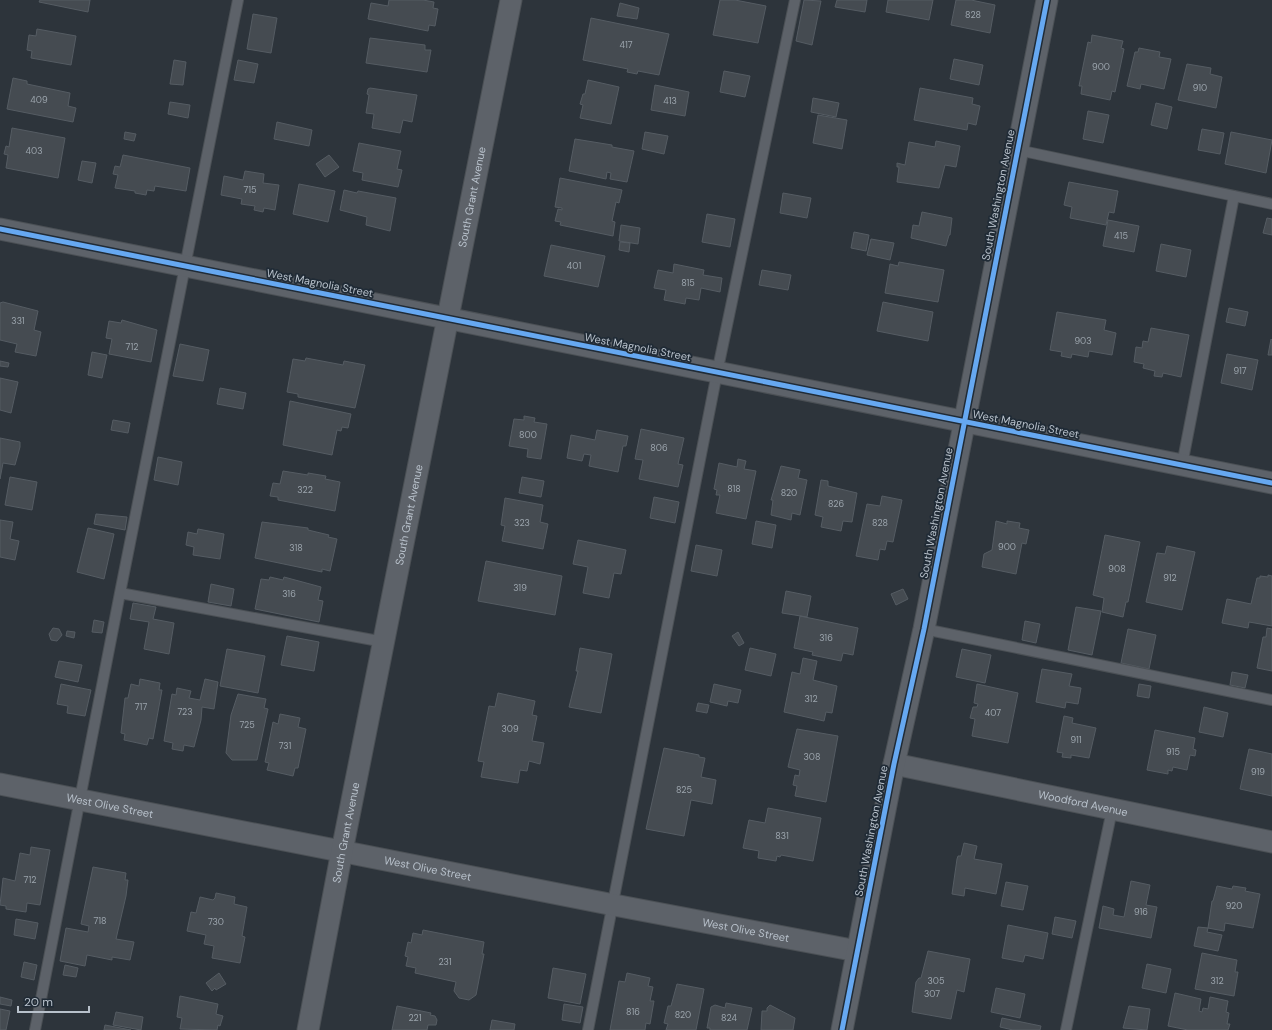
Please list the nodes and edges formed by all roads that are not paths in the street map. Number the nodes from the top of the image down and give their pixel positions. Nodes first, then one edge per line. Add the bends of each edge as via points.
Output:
1 (238, 0) edge
2 (511, 0) edge
3 (795, 0) edge
4 (1047, 0) edge
5 (1018, 150) junction
6 (1234, 196) junction
7 (1272, 204) edge
8 (0, 229) edge
9 (186, 266) junction
10 (448, 319) junction
11 (717, 373) junction
12 (964, 422) junction
13 (1182, 465) junction
14 (1272, 483) edge
15 (120, 592) junction
16 (924, 629) junction
17 (384, 642) junction
18 (1272, 700) edge
19 (894, 764) junction
20 (0, 784) edge
21 (80, 801) junction
22 (1112, 810) junction
23 (1272, 842) edge
24 (342, 852) junction
25 (614, 905) junction
26 (857, 951) junction
27 (35, 1030) edge
28 (308, 1030) edge
29 (588, 1030) edge
30 (842, 1030) edge
31 (1066, 1030) edge

1 - 9 lane
2 - 10 street, South Grant Avenue
3 - 11 lane
4 - 5 street, South Washington Avenue
5 - 6 lane
5 - 12 street, South Washington Avenue
6 - 7 lane
6 - 13 lane
8 - 9 street, West Magnolia Street
9 - 10 street, West Magnolia Street
9 - 15 lane
10 - 11 street, West Magnolia Street
10 - 17 street, South Grant Avenue
11 - 12 street, West Magnolia Street
11 - 25 lane
12 - 13 street, West Magnolia Street
12 - 16 street, South Washington Avenue
13 - 14 street, West Magnolia Street
15 - 17 lane
15 - 21 lane
16 - 18 lane
16 - 19 street, South Washington Avenue
17 - 24 street, South Grant Avenue
19 - 22 street, Woodford Avenue
19 - 26 street, South Washington Avenue
20 - 21 street, West Olive Street
21 - 24 street, West Olive Street
21 - 27 lane
22 - 23 street, Woodford Avenue
22 - 31 lane
24 - 25 street, West Olive Street
24 - 28 street, South Grant Avenue
25 - 26 street, West Olive Street
25 - 29 lane
26 - 30 street, South Washington Avenue

